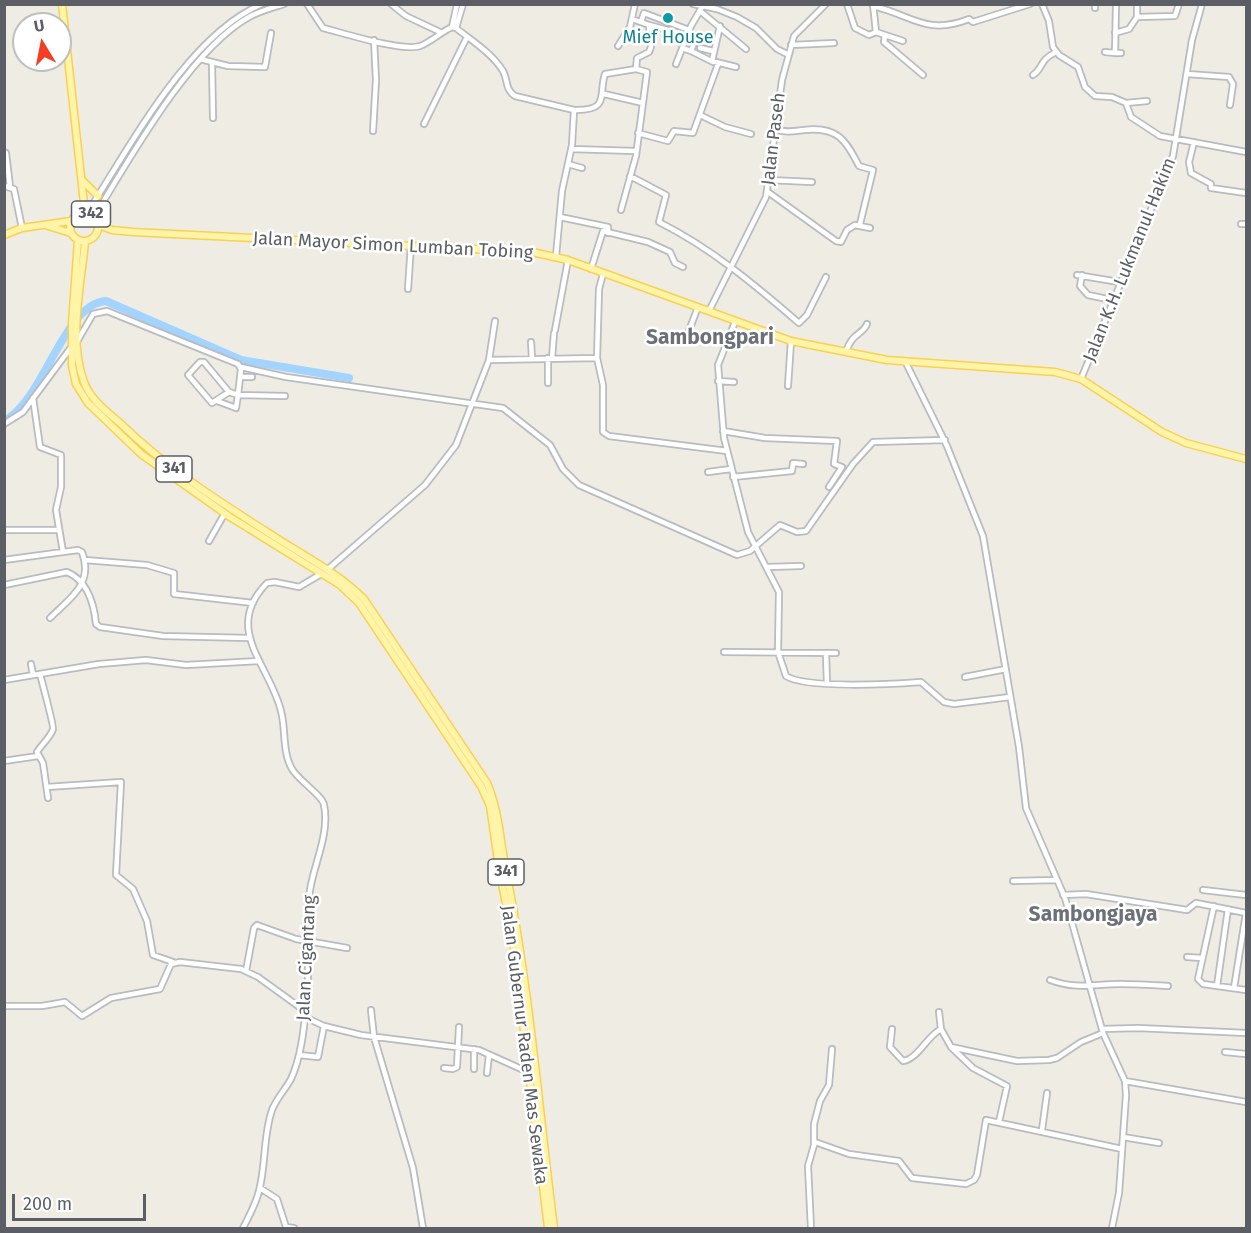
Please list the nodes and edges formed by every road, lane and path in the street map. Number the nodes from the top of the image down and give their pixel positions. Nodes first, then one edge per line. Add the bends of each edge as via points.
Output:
1 (62, 4) edge
2 (262, 4) edge
3 (284, 4) edge
4 (307, 4) edge
5 (392, 4) edge
6 (457, 4) edge
7 (463, 4) edge
8 (635, 4) edge
9 (693, 4) edge
10 (826, 4) edge
11 (847, 4) edge
12 (1030, 4) edge
13 (1042, 4) edge
14 (1116, 4) edge
15 (1137, 4) edge
16 (1179, 4) edge
17 (1202, 4) edge
18 (873, 5) edge
19 (701, 9) junction
20 (1137, 16) junction
21 (632, 19) junction
22 (641, 22) junction
23 (649, 25) junction
24 (720, 26) junction
25 (454, 27) junction
26 (440, 32) junction
27 (688, 32) junction
28 (876, 32) junction
29 (271, 33) dead end
30 (1115, 33) junction
31 (885, 35) junction
32 (221, 36) junction
33 (467, 37) junction
34 (374, 40) junction
35 (903, 41) dead end
36 (834, 43) dead end
37 (694, 44) junction
38 (791, 45) junction
39 (618, 46) dead end
40 (682, 48) junction
41 (746, 49) dead end
42 (698, 50) junction
43 (691, 51) junction
44 (713, 51) junction
45 (1056, 52) junction
46 (1105, 52) dead end
47 (787, 54) junction
48 (200, 59) junction
49 (715, 63) junction
50 (212, 64) junction
51 (676, 64) dead end
52 (736, 67) dead end
53 (636, 69) junction
54 (1187, 74) junction
55 (923, 75) dead end
56 (1033, 75) dead end
57 (169, 86) junction
58 (174, 91) junction
59 (604, 94) junction
60 (1147, 101) dead end
61 (643, 102) junction
62 (1126, 103) junction
63 (1230, 105) dead end
64 (574, 110) junction
65 (700, 115) junction
66 (213, 118) dead end
67 (424, 124) dead end
68 (775, 129) junction
69 (373, 131) dead end
70 (638, 133) junction
71 (750, 134) dead end
72 (1176, 139) junction
73 (1194, 142) junction
74 (571, 149) junction
75 (635, 152) junction
76 (1246, 152) edge
77 (6, 153) dead end
78 (568, 164) junction
79 (582, 168) dead end
80 (630, 176) junction
81 (83, 180) junction
82 (769, 180) junction
83 (812, 182) dead end
84 (7, 186) edge
85 (768, 192) junction
86 (1246, 193) edge
87 (98, 196) junction
88 (84, 197) junction
89 (621, 210) dead end
90 (86, 213) junction
91 (94, 217) junction
92 (560, 217) junction
93 (73, 219) junction
94 (860, 224) junction
95 (48, 225) junction
96 (99, 225) junction
97 (22, 228) junction
98 (870, 228) dead end
99 (112, 230) junction
100 (71, 233) junction
101 (608, 233) junction
102 (4, 235) edge
103 (96, 236) junction
104 (78, 240) junction
105 (85, 242) junction
106 (411, 245) junction
107 (556, 256) junction
108 (568, 260) junction
109 (683, 267) dead end
110 (731, 267) junction
111 (591, 269) junction
112 (603, 274) junction
113 (826, 277) dead end
114 (1119, 282) junction
115 (408, 289) dead end
116 (1112, 300) junction
117 (76, 301) junction
118 (698, 307) junction
119 (709, 311) junction
120 (495, 321) dead end
121 (735, 322) junction
122 (74, 324) junction
123 (867, 324) dead end
124 (685, 341) dead end
125 (791, 341) junction
126 (73, 342) junction
127 (531, 342) dead end
128 (846, 352) junction
129 (532, 358) junction
130 (550, 358) junction
131 (597, 358) junction
132 (489, 360) junction
133 (904, 361) junction
134 (241, 367) junction
135 (241, 377) junction
136 (252, 377) dead end
137 (1081, 380) junction
138 (718, 381) junction
139 (734, 382) dead end
140 (548, 383) dead end
141 (788, 386) dead end
142 (229, 392) junction
143 (238, 395) junction
144 (285, 396) dead end
145 (33, 397) junction
146 (217, 401) junction
147 (471, 405) junction
148 (4, 424) edge
149 (723, 431) junction
150 (945, 440) junction
151 (727, 451) junction
152 (1246, 459) edge
153 (803, 464) dead end
154 (731, 469) junction
155 (708, 472) dead end
156 (733, 477) junction
157 (835, 483) junction
158 (829, 487) dead end
159 (225, 513) junction
160 (247, 523) junction
161 (4, 530) edge
162 (59, 530) junction
163 (209, 541) dead end
164 (755, 545) junction
165 (63, 552) junction
166 (4, 560) edge
167 (85, 560) junction
168 (801, 566) dead end
169 (767, 567) junction
170 (324, 572) junction
171 (4, 585) edge
172 (83, 586) junction
173 (237, 592) dead end
174 (235, 600) junction
175 (253, 603) junction
176 (50, 618) dead end
177 (249, 638) junction
178 (724, 652) dead end
179 (778, 652) junction
180 (836, 653) dead end
181 (826, 654) junction
182 (259, 661) junction
183 (32, 664) dead end
184 (1006, 669) junction
185 (40, 674) junction
186 (33, 675) junction
187 (965, 677) dead end
188 (4, 680) edge
189 (827, 683) junction
190 (1010, 697) junction
191 (38, 756) junction
192 (4, 761) edge
193 (47, 787) junction
194 (48, 798) dead end
195 (1057, 880) junction
196 (1013, 881) dead end
197 (1203, 890) dead end
198 (1063, 895) junction
199 (1246, 895) edge
200 (1214, 906) junction
201 (1228, 909) junction
202 (1246, 913) edge
203 (309, 942) junction
204 (347, 948) dead end
205 (1187, 957) dead end
206 (1202, 958) junction
207 (173, 962) junction
208 (246, 971) junction
209 (1050, 980) dead end
210 (1168, 986) dead end
211 (1217, 986) junction
212 (1090, 988) junction
213 (1234, 988) junction
214 (1246, 990) edge
215 (4, 1006) edge
216 (371, 1010) dead end
217 (306, 1011) junction
218 (939, 1012) dead end
219 (305, 1017) junction
220 (324, 1026) junction
221 (459, 1027) dead end
222 (892, 1029) dead end
223 (941, 1029) junction
224 (1103, 1031) junction
225 (1246, 1033) edge
226 (374, 1036) junction
227 (458, 1046) junction
228 (529, 1046) junction
229 (951, 1047) junction
230 (474, 1049) junction
231 (832, 1049) dead end
232 (1225, 1052) dead end
233 (1246, 1054) edge
234 (299, 1055) junction
235 (489, 1056) junction
236 (444, 1068) dead end
237 (474, 1069) dead end
238 (528, 1072) junction
239 (487, 1073) dead end
240 (1125, 1081) junction
241 (1047, 1093) dead end
242 (1246, 1102) edge
243 (999, 1122) junction
244 (1042, 1130) junction
245 (1123, 1137) junction
246 (815, 1142) junction
247 (1159, 1143) dead end
248 (1122, 1149) junction
249 (260, 1188) junction
250 (546, 1192) junction
251 (243, 1228) edge
252 (294, 1228) edge
253 (423, 1228) edge
254 (548, 1228) edge
255 (555, 1228) edge
256 (811, 1228) edge
257 (1112, 1228) edge

1 - 81 main road
2 - 32 street
3 - 32 street via 248,18
4 - 34 street via 323,28
5 - 26 street via 406,16
6 - 25 street
7 - 25 street
8 - 21 street
9 - 19 street
10 - 38 street, Jalan Paseh via 794,36
11 - 28 street via 855,28 869,35
12 - 18 street via 972,23 969,18 947,26 913,21
13 - 45 street
14 - 30 street
15 - 20 street
16 - 20 street via 1175,16
17 - 54 street, Jalan K.H. Lukmanul Hakim
18 - 28 street
19 - 24 street
19 - 27 street
19 - 47 street via 717,9 736,17
20 - 30 street via 1129,29
21 - 22 street
21 - 39 street
22 - 23 street
22 - 27 street via 644,13
23 - 27 street
23 - 53 street via 651,47 637,58
24 - 41 street
24 - 44 street
25 - 26 street
25 - 33 street
26 - 34 street via 419,46
27 - 37 street via 699,33
27 - 40 street
28 - 31 street
29 - 50 street via 265,67
30 - 46 street via 1118,53
31 - 35 street
31 - 55 street via 884,42
32 - 48 street
32 - 57 street via 187,64
33 - 64 street via 501,68 508,92
33 - 67 street
34 - 69 street
36 - 38 street
37 - 42 street
37 - 43 street
38 - 47 street, Jalan Paseh
40 - 43 street
40 - 51 street
42 - 43 street
42 - 44 street
42 - 49 street
44 - 49 street
45 - 56 street via 1043,59
45 - 62 street via 1078,67 1085,87 1095,96
47 - 68 street, Jalan Paseh
48 - 50 street
48 - 58 street
49 - 52 street
49 - 65 street
50 - 66 street
53 - 59 street via 604,75
53 - 61 street via 647,72
54 - 63 street via 1229,76 1233,84
54 - 72 street, Jalan K.H. Lukmanul Hakim
57 - 58 street
57 - 87 street
58 - 91 street
59 - 61 street
59 - 64 street via 595,106
60 - 62 street
61 - 70 street
62 - 72 street via 1131,117 1143,128
64 - 74 street
65 - 70 street via 692,135 674,131 668,141
65 - 71 street
68 - 82 street, Jalan Paseh
68 - 94 street via 835,134 843,138 859,166 873,170
70 - 75 street
72 - 73 street
72 - 114 street, Jalan K.H. Lukmanul Hakim
73 - 76 street
73 - 86 street via 1189,162 1191,173 1210,183 1210,188
74 - 75 street
74 - 78 street
75 - 80 street
77 - 84 street
78 - 79 street
78 - 92 street
80 - 89 street
80 - 110 street via 667,196 659,222
81 - 87 main road
81 - 88 main road
82 - 83 street
82 - 85 street, Jalan Paseh
84 - 97 street via 17,195
85 - 94 street via 836,241 841,242 851,226
85 - 110 street, Jalan Paseh
87 - 90 street
88 - 90 main road
88 - 93 main road
90 - 91 main road, 342
90 - 93 main road, 342
91 - 96 main road, 342
92 - 101 street via 608,227
92 - 107 street
93 - 95 main road
93 - 100 main road, 342
94 - 98 street
95 - 97 main road
95 - 100 main road
96 - 99 main road, Jalan Mayor Simon Lumban Tobing
96 - 103 main road, 342
97 - 102 main road
99 - 103 main road, Jalan Mayor Simon Lumban Tobing
99 - 106 main road, Jalan Mayor Simon Lumban Tobing
100 - 104 main road, 342
101 - 109 street via 648,242 670,252 675,263
101 - 111 street via 602,232
103 - 105 main road, 342
104 - 105 main road, 342
104 - 117 main road, 341
105 - 117 main road, 341
106 - 107 main road, Jalan Mayor Simon Lumban Tobing
106 - 115 street
107 - 108 main road, Jalan Mayor Simon Lumban Tobing
108 - 111 main road, Jalan Mayor Simon Lumban Tobing
108 - 130 street
110 - 113 street via 800,323
110 - 119 street, Jalan Paseh
111 - 112 main road, Jalan Mayor Simon Lumban Tobing
112 - 118 main road, Jalan Mayor Simon Lumban Tobing
112 - 131 street
114 - 116 street, Jalan K.H. Lukmanul Hakim
114 - 116 street via 1079,275 1080,286 1087,295
116 - 137 street, Jalan K.H. Lukmanul Hakim
117 - 122 main road, 341
117 - 122 main road, 341
118 - 119 main road, Jalan Mayor Simon Lumban Tobing
118 - 124 street
119 - 121 main road, Jalan Mayor Simon Lumban Tobing
120 - 132 street
121 - 125 main road, Jalan Mayor Simon Lumban Tobing
121 - 138 street via 721,354
122 - 126 main road, 341
123 - 128 street via 851,338
125 - 128 main road, Jalan Mayor Simon Lumban Tobing
125 - 141 street
126 - 134 street via 93,314 107,311
126 - 145 street
126 - 159 main road, 341 via 76,384 88,403 141,454
126 - 160 main road, 341 via 84,384 94,398 148,451
127 - 129 street
128 - 133 main road, Jalan Mayor Simon Lumban Tobing
129 - 130 street
129 - 132 street
130 - 131 street
130 - 140 street
131 - 151 street via 603,385 603,432 609,436
132 - 147 street
133 - 137 main road, Jalan Mayor Simon Lumban Tobing via 1055,372
133 - 150 street
134 - 135 street
134 - 147 street
135 - 136 street
135 - 143 street
137 - 152 main road, Jalan Mayor Simon Lumban Tobing via 1178,440
138 - 139 street
138 - 149 street
142 - 143 street
142 - 146 street
142 - 146 street via 200,362 188,375 212,403
143 - 144 street
143 - 146 street via 236,408
145 - 148 street via 17,418
145 - 162 street via 40,447 61,455 62,479 56,510
147 - 164 street via 491,406 512,414 550,445 563,469 579,485 737,555
147 - 170 street via 456,445 424,486
149 - 151 street
149 - 157 street via 765,438 837,441 834,464 843,467
150 - 157 street via 873,442
150 - 184 street via 983,536
151 - 154 street
153 - 156 street via 794,463 792,471
154 - 155 street
154 - 156 street
156 - 164 street
157 - 158 street
157 - 164 street via 806,531 780,525
159 - 160 main road, 341
159 - 163 street
160 - 170 main road, 341
161 - 162 street
162 - 165 street
164 - 169 street
165 - 166 street
165 - 167 street via 78,550
167 - 172 street
167 - 174 street via 152,566 174,573 174,594
168 - 169 street
169 - 179 street via 779,592
170 - 175 street via 299,587 267,583
170 - 228 main road, Jalan Gubernur Raden Mas Sewaka / 341 via 344,580 364,599 490,806
171 - 172 street via 64,572 72,574
172 - 176 street
172 - 177 street via 94,603 96,624 104,628 164,636
173 - 174 street
174 - 175 street
175 - 177 street, Jalan Cigantang via 247,621
177 - 182 street, Jalan Cigantang
178 - 179 street
179 - 181 street
179 - 189 street via 782,671 790,679
180 - 181 street
181 - 189 street
182 - 185 street via 186,665 146,660
182 - 203 street, Jalan Cigantang via 282,713 288,762 298,779 324,805 320,849 310,892
183 - 186 street
184 - 187 street
184 - 190 street
185 - 186 street
185 - 191 street via 53,729
186 - 188 street
189 - 190 street via 921,682 944,702 954,704
190 - 195 street via 1026,808
191 - 192 street
191 - 193 street via 43,761
193 - 194 street
193 - 207 street via 121,782 116,875 133,889 147,921 153,955
195 - 196 street
195 - 198 street
197 - 199 street
198 - 200 street via 1086,894 1187,910 1194,903
198 - 212 street
200 - 201 street
200 - 206 street
201 - 202 street
201 - 211 street
202 - 213 street
203 - 204 street
203 - 208 street via 256,926
203 - 217 street, Jalan Cigantang
205 - 206 street
206 - 211 street via 1200,983
207 - 208 street
207 - 215 street via 160,989 117,995 82,1016 65,1002
208 - 217 street
209 - 212 street via 1069,987
210 - 212 street via 1119,984
211 - 213 street
212 - 224 street
213 - 214 street
216 - 226 street
217 - 219 street, Jalan Cigantang
218 - 223 street
219 - 220 street
219 - 234 street, Jalan Cigantang
220 - 226 street
220 - 234 street via 318,1057
221 - 227 street
222 - 223 street via 890,1047 903,1061
223 - 229 street
224 - 225 street via 1138,1028
224 - 229 street via 1049,1060 1017,1061
224 - 240 street
226 - 227 street
226 - 253 street via 413,1168
227 - 230 street
227 - 236 street via 456,1068
228 - 238 main road, Jalan Gubernur Raden Mas Sewaka / 341
228 - 250 main road, Jalan Gubernur Raden Mas Sewaka / 341
229 - 243 street via 973,1068 1007,1086
230 - 235 street
230 - 237 street
231 - 246 street via 829,1085 814,1124
232 - 233 street
234 - 249 street, Jalan Cigantang via 290,1081 272,1109
235 - 238 street
235 - 239 street
238 - 250 main road, Jalan Gubernur Raden Mas Sewaka / 341
240 - 242 street
240 - 245 street
241 - 244 street
243 - 244 street
243 - 246 street via 986,1121 977,1174 966,1184 912,1178 899,1161 849,1154
244 - 248 street
245 - 247 street
245 - 248 street
246 - 256 street via 808,1171
248 - 257 street
249 - 251 street, Jalan Cigantang
249 - 252 street via 277,1199 286,1227
250 - 254 main road, Jalan Gubernur Raden Mas Sewaka / 341
250 - 255 main road, Jalan Gubernur Raden Mas Sewaka / 341

